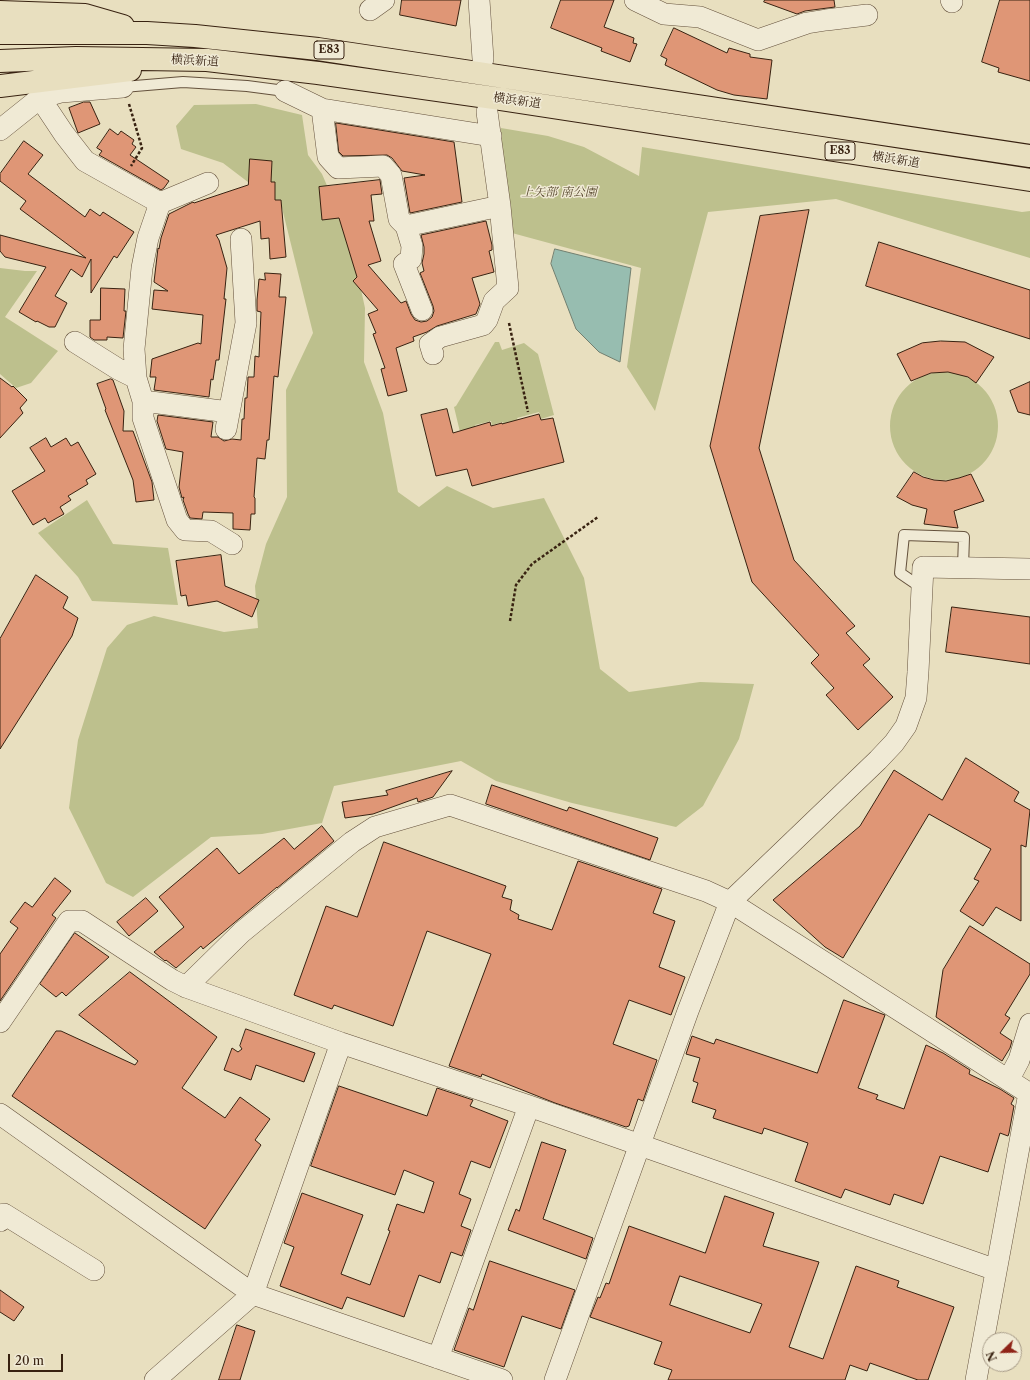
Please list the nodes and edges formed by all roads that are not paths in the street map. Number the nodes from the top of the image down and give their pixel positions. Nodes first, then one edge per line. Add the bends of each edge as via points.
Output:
1 (479, 0) edge
2 (635, 0) edge
3 (667, 7) edge
4 (0, 12) edge
5 (867, 16) dead end
6 (0, 33) edge
7 (147, 33) junction
8 (483, 59) dead end
9 (207, 60) junction
10 (0, 61) edge
11 (0, 86) edge
12 (124, 87) joint
13 (285, 91) joint
14 (40, 98) junction
15 (322, 109) junction
16 (487, 112) dead end
17 (0, 130) edge
18 (491, 136) junction
19 (1030, 156) edge
20 (1030, 180) edge
21 (208, 183) dead end
22 (160, 204) junction
23 (500, 206) junction
24 (406, 226) junction
25 (241, 239) dead end
26 (422, 310) dead end
27 (75, 342) dead end
28 (433, 354) dead end
29 (136, 378) junction
30 (143, 401) junction
31 (232, 544) dead end
32 (963, 567) junction
33 (1030, 568) edge
34 (922, 588) junction
35 (730, 902) junction
36 (186, 987) junction
37 (0, 1022) edge
38 (1030, 1024) edge
39 (340, 1043) junction
40 (1009, 1079) junction
41 (1030, 1094) edge
42 (529, 1106) junction
43 (0, 1114) edge
44 (640, 1146) junction
45 (0, 1221) edge
46 (94, 1270) dead end
47 (996, 1270) junction
48 (253, 1294) junction
49 (438, 1358) junction
50 (155, 1380) edge
51 (502, 1380) edge
52 (555, 1380) edge
53 (976, 1380) edge

1 - 8 street
2 - 3 street
3 - 5 street via 758,40 806,23
4 - 7 highway via 85,15
6 - 7 highway, 横浜新道 / E83
7 - 19 highway, 横浜新道 / E83 via 318,48
9 - 10 highway, 横浜新道 / E83 via 76,58
9 - 11 highway
9 - 20 highway, 横浜新道 / E83 via 508,100
12 - 13 lane via 183,82
12 - 14 street via 61,92
13 - 15 street
14 - 17 street
14 - 22 street via 85,161
15 - 18 street
15 - 24 street via 328,157 338,168 383,166 391,175 399,219
16 - 18 street
18 - 23 street
21 - 22 street
22 - 29 street via 148,238 142,268 134,349
23 - 24 street
23 - 28 street via 508,288 494,301 483,325 440,337 430,344
24 - 26 street via 412,246 411,259 404,264
25 - 30 street via 246,323 228,420
27 - 29 street
29 - 30 street
30 - 31 street via 143,418 177,520 185,530 211,531
32 - 33 street
32 - 34 street via 923,567
32 - 34 lane via 964,537 904,535 900,573
34 - 35 street via 916,698 906,726 878,760
35 - 36 street via 706,891 450,805 376,827 352,842 242,932
35 - 40 street
35 - 44 street
36 - 37 street via 82,921 69,921
36 - 39 street
38 - 40 street via 1019,1060
39 - 42 street
39 - 48 street
40 - 41 street
41 - 47 street
42 - 44 street
42 - 49 street
43 - 48 street
44 - 47 street
44 - 52 street
45 - 46 street via 4,1214
47 - 53 street
48 - 49 street
48 - 50 street
49 - 51 street

